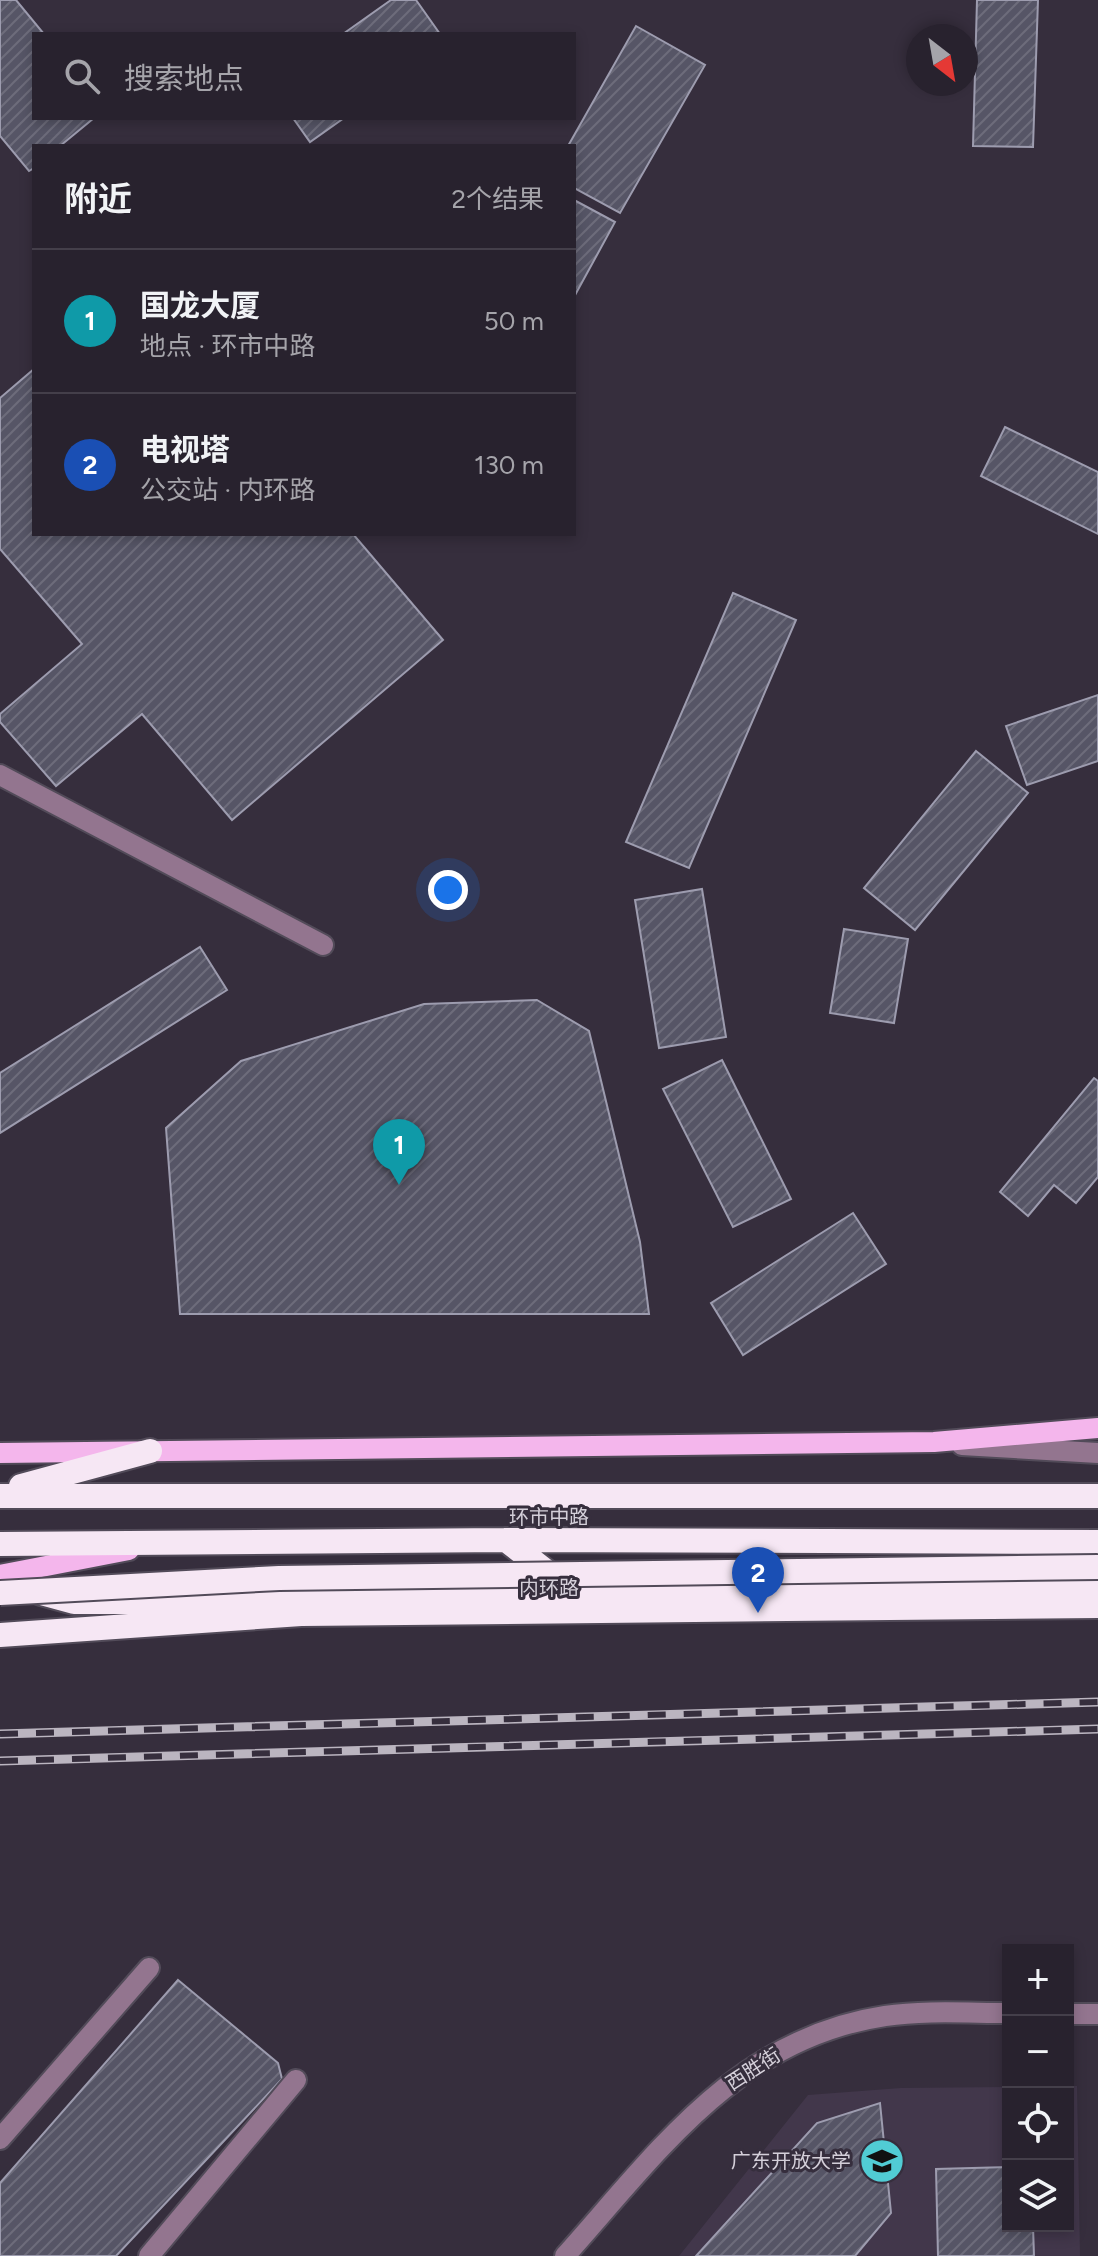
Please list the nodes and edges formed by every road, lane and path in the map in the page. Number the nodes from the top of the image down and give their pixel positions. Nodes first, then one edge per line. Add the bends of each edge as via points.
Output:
1 (0, 775) edge
2 (323, 945) dead end
3 (1098, 1428) edge
4 (934, 1442) junction
5 (150, 1451) junction
6 (0, 1453) edge
7 (1098, 1453) edge
8 (0, 1494) edge
9 (1098, 1496) edge
10 (506, 1540) junction
11 (1098, 1542) edge
12 (165, 1543) junction
13 (0, 1544) edge
14 (1098, 1567) edge
15 (0, 1575) edge
16 (0, 1582) edge
17 (1098, 1586) edge
18 (572, 1592) junction
19 (0, 1593) edge
20 (1098, 1606) edge
21 (0, 1635) edge
22 (149, 1968) dead end
23 (1002, 2013) edge
24 (1074, 2014) edge
25 (1098, 2014) edge
26 (296, 2080) dead end
27 (0, 2139) edge
28 (149, 2256) edge
29 (565, 2256) edge

1 - 2 street
3 - 4 main road
4 - 5 main road
4 - 7 street
5 - 6 main road
5 - 8 highway
8 - 9 highway, 环市中路
10 - 11 highway, 环市中路
10 - 12 highway, 环市中路
10 - 18 highway
12 - 13 highway, 环市中路
12 - 15 main road
14 - 19 highway, 内环路, bridge via 279,1578
16 - 18 highway via 74,1602
17 - 18 highway
20 - 21 highway, 内环路 via 301,1614
22 - 27 street
23 - 29 street, 西胜街 via 886,2015 804,2038 764,2059 692,2114
24 - 25 street
26 - 28 street

